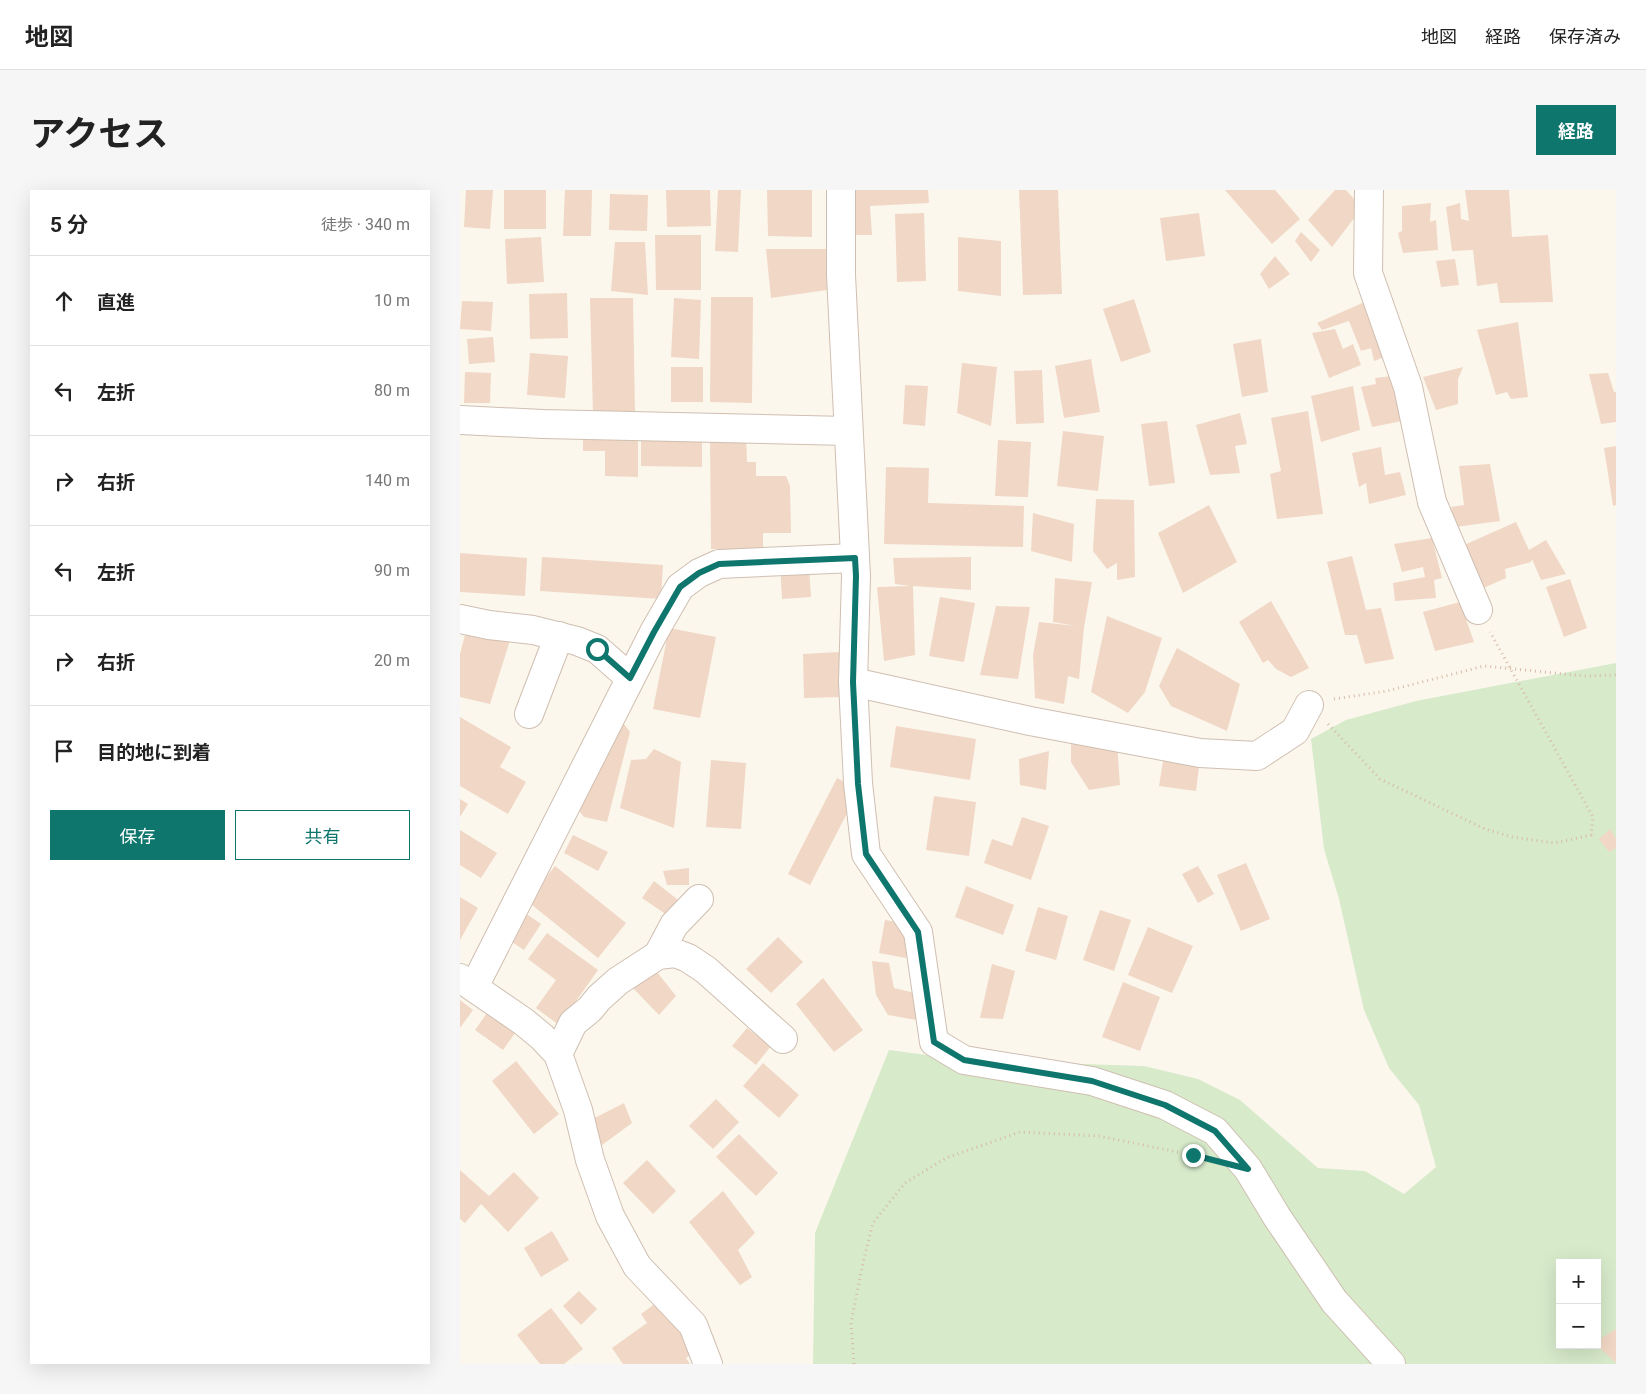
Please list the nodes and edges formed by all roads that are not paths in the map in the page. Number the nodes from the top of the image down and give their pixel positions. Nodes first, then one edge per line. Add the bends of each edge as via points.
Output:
1 (841, 190) edge
2 (1369, 190) edge
3 (460, 420) edge
4 (847, 431) junction
5 (855, 558) junction
6 (1478, 610) road end
7 (460, 619) edge
8 (559, 636) junction
9 (630, 678) junction
10 (853, 682) junction
11 (1309, 705) road end
12 (529, 714) dead end
13 (699, 899) dead end
14 (658, 955) junction
15 (467, 982) edge
16 (783, 1039) dead end
17 (558, 1054) junction
18 (708, 1364) edge
19 (1390, 1364) edge

1 - 4 street
2 - 6 street via 1368,273 1408,387 1432,502
3 - 4 street
4 - 5 street
5 - 9 street via 719,564 699,573 680,587
5 - 10 street
7 - 8 street
8 - 9 street via 597,649
8 - 12 street
9 - 15 street
10 - 11 street via 1030,721 1210,754 1257,756 1296,732
10 - 19 street via 858,784 866,854 918,932 934,1042 964,1060 1092,1081 1165,1105 1215,1131 1248,1169 1334,1301
13 - 14 street via 674,924
14 - 16 street via 675,953 706,970
14 - 17 street via 618,981 573,1023
15 - 17 street via 542,1037
17 - 18 street via 610,1216 637,1266 693,1325

